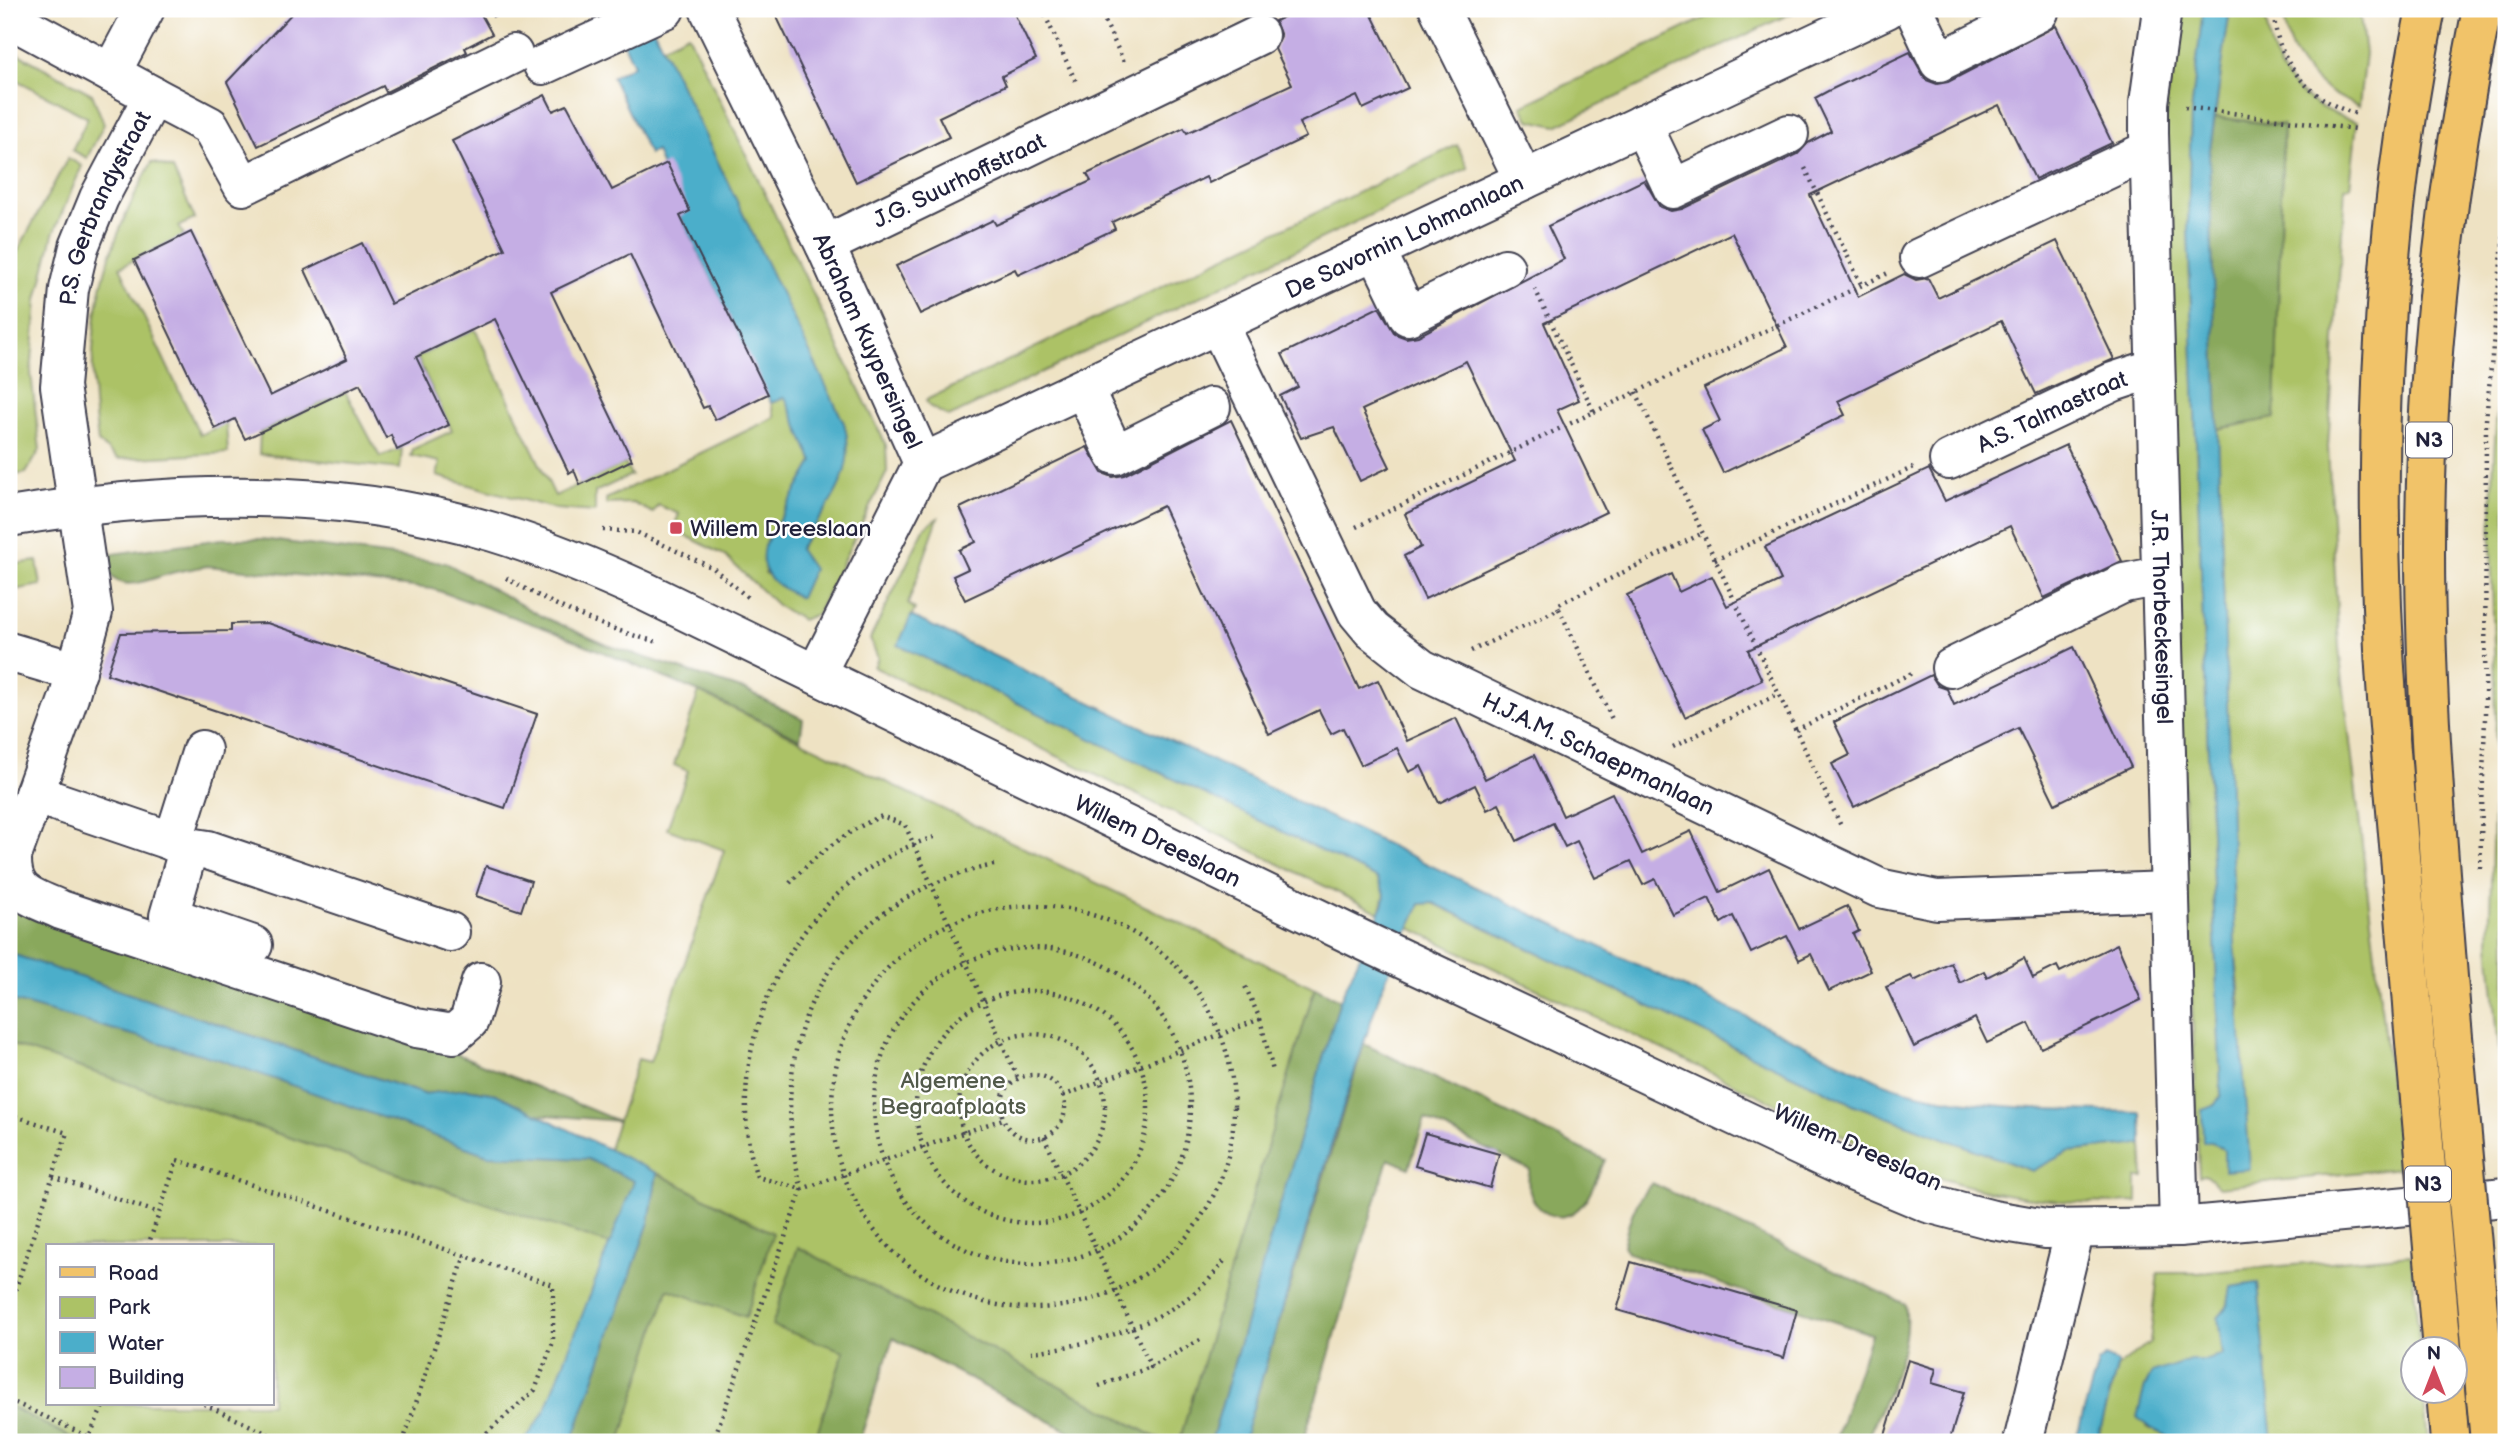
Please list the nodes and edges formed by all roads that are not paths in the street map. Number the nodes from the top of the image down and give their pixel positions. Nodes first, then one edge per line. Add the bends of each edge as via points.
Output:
1 (145, 9) edge
2 (709, 9) edge
3 (1439, 9) edge
4 (1887, 9) edge
5 (1914, 9) edge
6 (2162, 9) edge
7 (2413, 9) edge
8 (2426, 9) edge
9 (2482, 9) edge
10 (659, 11) edge
11 (2039, 12) dead end
12 (9, 18) edge
13 (1259, 36) dead end
14 (111, 73) junction
15 (2413, 73) junction
16 (153, 96) junction
17 (1642, 124) junction
18 (1789, 134) road end
19 (2149, 150) junction
20 (1524, 180) junction
21 (825, 245) junction
22 (1376, 250) junction
23 (1919, 258) road end
24 (1518, 274) road end
25 (1219, 326) junction
26 (2155, 368) junction
27 (1084, 389) junction
28 (1211, 408) dead end
29 (1949, 460) road end
30 (923, 463) junction
31 (9, 517) edge
32 (80, 523) junction
33 (2160, 576) junction
34 (9, 652) edge
35 (1951, 668) road end
36 (77, 672) junction
37 (817, 672) junction
38 (202, 750) dead end
39 (34, 794) junction
40 (181, 845) junction
41 (10, 876) edge
42 (2168, 891) junction
43 (169, 916) junction
44 (450, 932) dead end
45 (481, 982) dead end
46 (454, 1034) junction
47 (2506, 1197) edge
48 (2179, 1227) junction
49 (2075, 1229) junction
50 (2441, 1336) edge
51 (2447, 1406) edge
52 (2023, 1442) edge
53 (2450, 1442) edge
54 (2490, 1442) edge

1 - 14 street
2 - 21 street, Abraham Kuypersingel
3 - 20 street
4 - 17 street, De Savornin Lohmanlaan
5 - 11 street via 1939,62
6 - 19 street, J.R. Thorbeckesingel via 2149,103
7 - 15 main road, N3
8 - 15 main road, N3
9 - 54 main road, N3, bridge via 2435,316 2426,536 2428,677 2451,1015
10 - 16 street, P.S. Gerbrandystraat via 614,32 528,59 362,129 243,186 210,125
12 - 14 street
13 - 21 street, J.G. Suurhoffstraat
14 - 16 street
15 - 50 main road, N3, bridge via 2394,219 2381,456 2388,712
16 - 32 street, P.S. Gerbrandystraat via 99,198 79,247 69,289 60,386
17 - 18 street via 1673,188
17 - 20 street, De Savornin Lohmanlaan
19 - 23 street
19 - 26 street, J.R. Thorbeckesingel
20 - 22 street, De Savornin Lohmanlaan
21 - 30 street, Abraham Kuypersingel
22 - 24 street via 1408,316
22 - 25 street, De Savornin Lohmanlaan
25 - 27 street, De Savornin Lohmanlaan
25 - 42 street, H.J.A.M. Schaepmanlaan via 1357,612 1393,648 1428,672 1867,883 1905,895 1937,900
26 - 29 street, A.S. Talmastraat via 2113,382
26 - 33 street, J.R. Thorbeckesingel
27 - 28 street via 1115,455
27 - 30 street, De Savornin Lohmanlaan
30 - 37 street, Abraham Kuypersingel
31 - 32 street, Willem Dreeslaan
32 - 36 street, P.S. Gerbrandystraat via 93,612
32 - 37 street, Willem Dreeslaan via 186,497 258,496 413,513 492,532 599,570
33 - 35 street via 2124,583
33 - 42 street, J.R. Thorbeckesingel
34 - 36 street
36 - 39 street, P.S. Gerbrandystraat
37 - 49 street, Willem Dreeslaan via 1360,939 1854,1172 1928,1203 2003,1222
38 - 40 street
39 - 40 street
39 - 41 street, P.S. Gerbrandystraat via 12,856
40 - 43 street
40 - 44 street via 208,850
41 - 43 street via 123,915
41 - 46 street via 23,893 61,910 416,1028
42 - 48 street, J.R. Thorbeckesingel
43 - 46 street via 442,1012
45 - 46 street via 469,1021
47 - 48 street, Willem Dreeslaan
48 - 49 street, Willem Dreeslaan
49 - 52 street
51 - 53 main road

